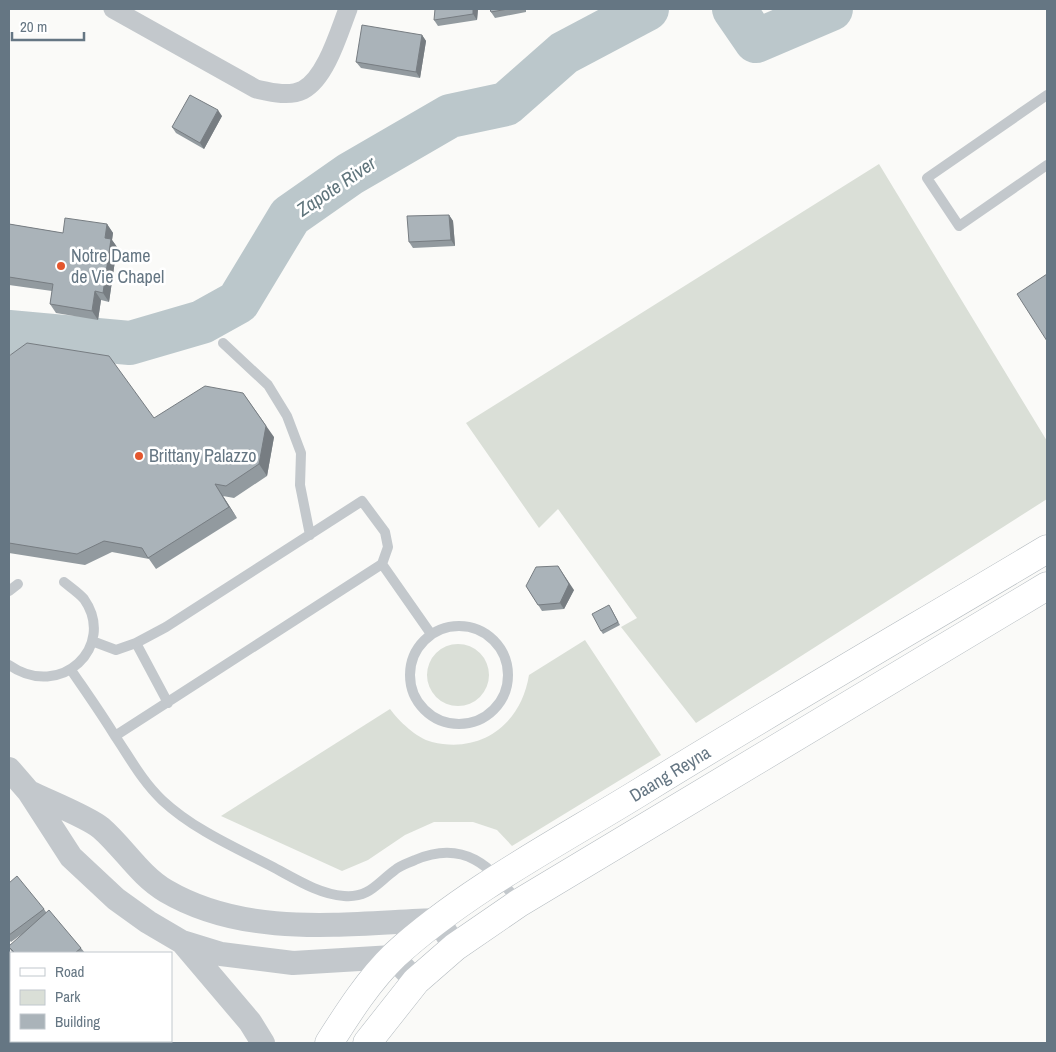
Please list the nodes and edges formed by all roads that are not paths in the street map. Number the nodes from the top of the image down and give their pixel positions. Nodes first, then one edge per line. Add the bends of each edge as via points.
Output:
1 (113, 9) edge
2 (348, 9) edge
3 (1047, 95) edge
4 (1047, 165) edge
5 (223, 343) dead end
6 (310, 535) junction
7 (1047, 549) edge
8 (382, 564) junction
9 (64, 582) dead end
10 (18, 584) dead end
11 (1047, 586) edge
12 (9, 591) edge
13 (432, 634) junction
14 (92, 641) junction
15 (136, 643) junction
16 (9, 665) edge
17 (71, 670) junction
18 (168, 703) junction
19 (115, 736) junction
20 (9, 769) edge
21 (29, 792) junction
22 (500, 878) junction
23 (519, 903) junction
24 (438, 920) junction
25 (182, 942) junction
26 (455, 947) junction
27 (394, 957) junction
28 (416, 981) junction
29 (263, 1043) edge
30 (329, 1043) edge
31 (367, 1043) edge

1 - 2 street via 256,89 277,94 302,90 312,82 326,63
3 - 4 lane via 927,178 958,226
5 - 6 lane via 268,385 287,416 301,453 300,485
6 - 8 lane via 362,502 385,532 388,547
6 - 15 lane
7 - 22 main road, Daang Reyna
8 - 13 lane
8 - 18 lane
9 - 14 lane via 83,598 90,611
10 - 12 lane
11 - 23 main road, Daang Reyna
13 - 13 lane via 422,642 410,665 410,684 417,702 425,712 448,724 468,724 486,717 496,709 507,686 506,660 500,648 487,635 469,627 443,628
14 - 15 lane via 116,650
14 - 17 lane via 84,658
15 - 18 lane
16 - 17 lane via 21,674 38,678 55,677
17 - 19 lane
18 - 19 lane
19 - 22 lane via 135,769 162,800 212,836 330,894 362,896 397,868 430,854 462,853 482,863
20 - 21 street
21 - 24 street via 100,827 138,868 164,890 202,910 237,919 291,925
21 - 25 street via 71,858 116,899
22 - 23 lane
22 - 24 main road, Daang Reyna
23 - 26 main road, Daang Reyna
24 - 26 street
24 - 27 main road, Daang Reyna
25 - 27 street via 221,954 292,963
25 - 29 street via 250,1022
26 - 28 main road, Daang Reyna
27 - 28 street
27 - 30 main road, Daang Reyna via 351,1008
28 - 31 main road, Daang Reyna

